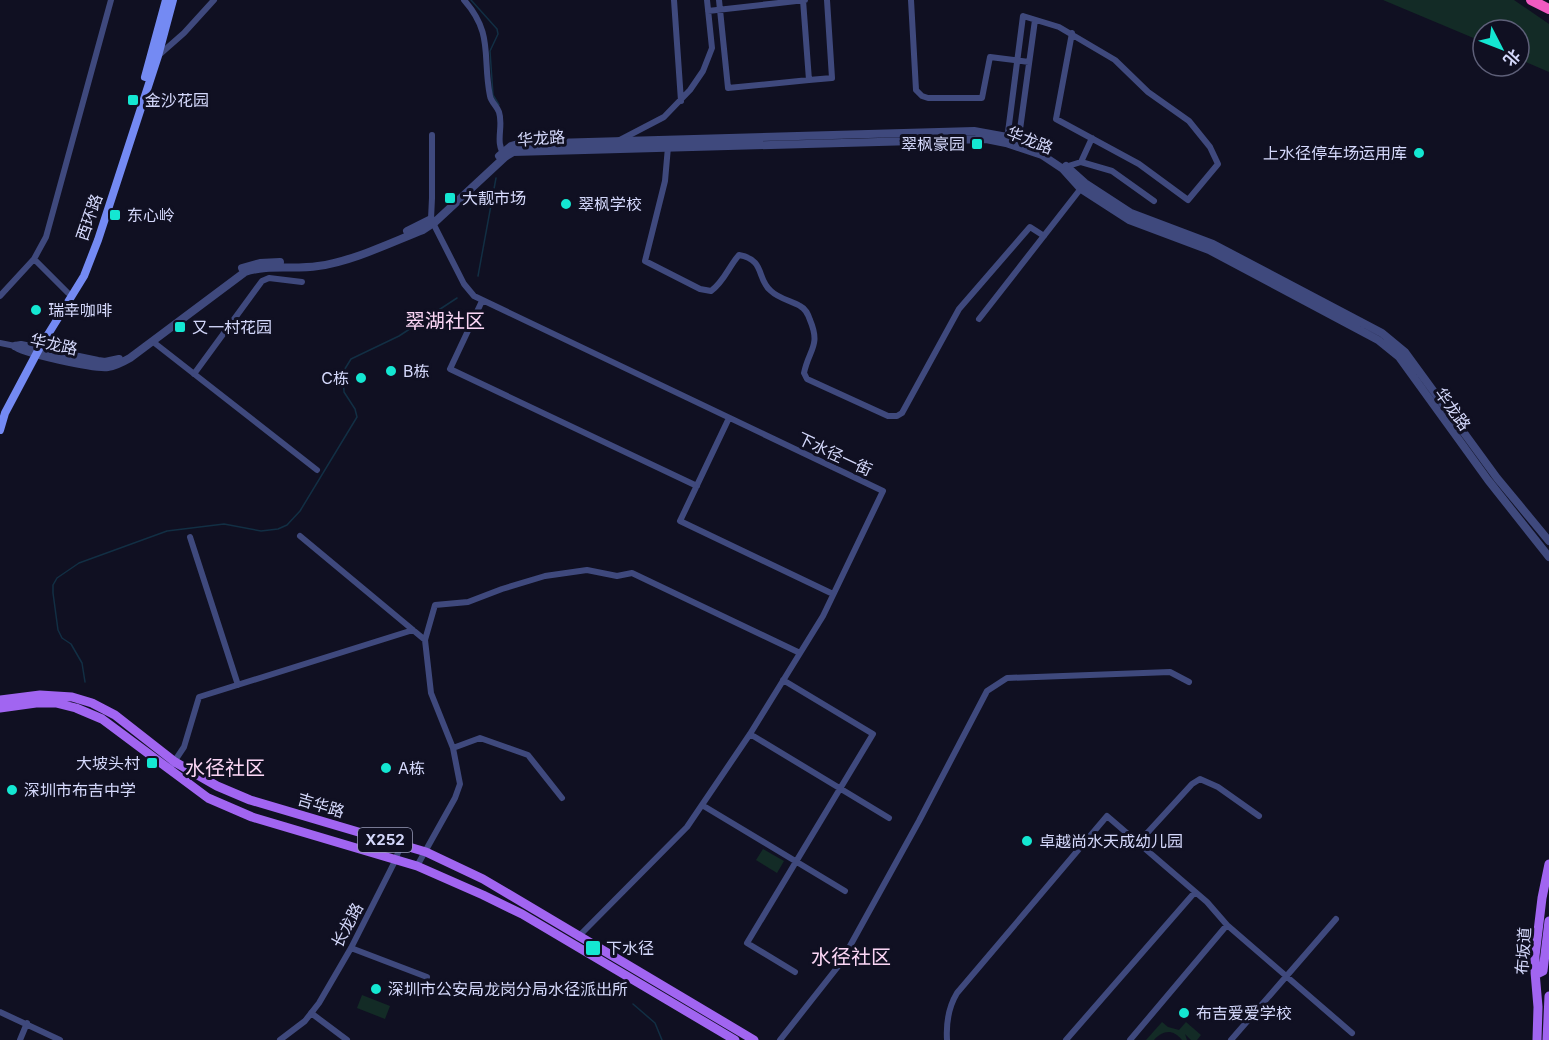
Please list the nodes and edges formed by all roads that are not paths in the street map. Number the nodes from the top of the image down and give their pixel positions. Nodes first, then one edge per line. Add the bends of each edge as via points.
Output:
1 (111, 0) edge
2 (166, 0) edge
3 (173, 0) edge
4 (214, 0) edge
5 (464, 0) edge
6 (674, 0) edge
7 (707, 0) edge
8 (719, 0) edge
9 (803, 0) edge
10 (826, 0) edge
11 (910, 0) edge
12 (1531, 0) edge
13 (720, 9) junction
14 (1549, 9) edge
15 (708, 11) junction
16 (1035, 20) junction
17 (1072, 33) junction
18 (154, 57) junction
19 (1017, 60) junction
20 (1029, 62) junction
21 (809, 80) junction
22 (681, 101) junction
23 (432, 135) dead end
24 (1092, 138) junction
25 (1007, 140) junction
26 (618, 141) junction
27 (1018, 144) junction
28 (668, 147) junction
29 (602, 148) junction
30 (503, 155) junction
31 (1081, 162) junction
32 (1064, 167) junction
33 (1083, 186) junction
34 (1154, 201) dead end
35 (432, 222) junction
36 (1044, 236) junction
37 (34, 259) junction
38 (302, 282) dead end
39 (69, 293) junction
40 (0, 296) edge
41 (482, 301) junction
42 (980, 319) dead end
43 (152, 341) junction
44 (0, 343) edge
45 (15, 346) joint
46 (35, 351) junction
47 (194, 374) junction
48 (0, 411) edge
49 (729, 418) junction
50 (0, 430) edge
51 (318, 470) dead end
52 (697, 486) junction
53 (300, 536) dead end
54 (190, 537) dead end
55 (1549, 542) edge
56 (1549, 557) edge
57 (834, 594) junction
58 (413, 630) junction
59 (425, 640) junction
60 (800, 653) junction
61 (783, 680) junction
62 (1189, 682) dead end
63 (238, 685) junction
64 (0, 700) edge
65 (0, 708) edge
66 (750, 734) junction
67 (453, 748) junction
68 (171, 766) junction
69 (841, 789) junction
70 (562, 798) dead end
71 (702, 805) junction
72 (1259, 816) dead end
73 (889, 818) dead end
74 (1138, 843) junction
75 (401, 845) junction
76 (426, 852) junction
77 (396, 860) junction
78 (796, 862) junction
79 (1549, 864) edge
80 (417, 866) junction
81 (845, 891) dead end
82 (1195, 892) junction
83 (1336, 919) dead end
84 (1549, 921) edge
85 (1227, 925) junction
86 (578, 937) junction
87 (351, 948) junction
88 (795, 972) dead end
89 (1539, 972) junction
90 (427, 976) dead end
91 (1287, 976) junction
92 (1549, 996) edge
93 (0, 1012) edge
94 (311, 1013) junction
95 (27, 1023) junction
96 (1352, 1033) dead end
97 (1547, 1038) edge
98 (20, 1040) edge
99 (60, 1040) edge
100 (280, 1040) edge
101 (347, 1040) edge
102 (735, 1040) edge
103 (754, 1040) edge
104 (780, 1040) edge
105 (946, 1040) edge
106 (1066, 1040) edge
107 (1130, 1040) edge
108 (1231, 1040) edge
109 (1537, 1040) edge

1 - 37 street via 46,237
2 - 18 main road, 西环路
3 - 18 main road, 西环路
4 - 18 street via 184,33
5 - 30 street via 485,38 490,98 499,112 498,144
6 - 22 street
7 - 15 street
8 - 13 street
9 - 13 street
9 - 21 street
10 - 21 street via 832,78
11 - 19 street via 916,90 922,96 982,98 990,57
12 - 14 highway
13 - 15 street
13 - 21 street via 728,88
15 - 22 street via 712,48 703,71
16 - 17 street
16 - 19 street via 1023,16
16 - 20 street
17 - 24 street via 1056,119
17 - 24 street via 1115,60 1148,92 1189,121 1218,164 1188,200 1139,164
18 - 39 main road, 西环路 via 94,237
18 - 46 main road, 西环路 via 84,276
19 - 20 street
19 - 25 street
20 - 27 street
22 - 26 street via 664,117
23 - 35 street, 下水径一街
24 - 31 street
25 - 26 street, 华龙路 via 974,131
25 - 27 street, 华龙路
25 - 28 street, 华龙路
26 - 29 street
26 - 30 street, 华龙路 via 518,144
27 - 32 street, 华龙路 via 1043,151
28 - 29 street, 华龙路
28 - 36 street via 645,261 711,291 739,255 748,256 771,292 806,310 816,333 804,373 807,379 888,416 902,413 959,309 1030,226
29 - 30 street, 华龙路
30 - 35 street, 华龙路
31 - 32 street
31 - 34 street via 1112,171
32 - 33 street, 华龙路
33 - 36 street
33 - 55 street, 华龙路 via 1131,213 1213,244 1382,333 1405,352
33 - 56 street, 华龙路 via 1128,220 1209,250 1388,347
35 - 41 street, 下水径一街 via 464,285
35 - 43 street, 华龙路 via 423,230 334,263 245,272
35 - 46 street, 华龙路 via 334,258 260,262 244,267 119,359 98,362
36 - 42 street
37 - 39 street
37 - 40 street
38 - 47 street via 269,278 262,281
39 - 46 main road, 西环路
41 - 49 street, 下水径一街
41 - 52 street via 450,369
43 - 46 street, 华龙路 via 130,358 109,367
43 - 47 street
44 - 45 street
45 - 46 street, 华龙路 via 19,351
46 - 48 main road, 西环路
46 - 50 main road, 西环路
47 - 51 street
49 - 52 street
49 - 57 street, 下水径一街 via 883,491
52 - 57 street via 680,521
53 - 58 street
54 - 63 street
57 - 60 street, 下水径一街
58 - 59 street
58 - 63 street
59 - 60 street via 435,605 468,602 545,576 586,570 617,576 632,573
59 - 67 street via 431,693
60 - 61 street, 下水径一街
61 - 66 street, 下水径一街
61 - 69 street via 873,735
62 - 104 street via 1170,672 1007,678 987,691 840,964
63 - 68 street via 199,697 184,747
64 - 68 main road, 吉华路 / X252 via 40,695 92,703 115,716
65 - 68 main road, 吉华路 / X252 via 46,703 76,708 102,719
66 - 69 street
66 - 71 street, 下水径一街
67 - 70 street via 480,738 528,755
67 - 76 street via 460,784
68 - 75 main road, 吉华路 / X252 via 250,800
68 - 77 main road, 吉华路 / X252 via 208,798 252,817
69 - 73 street
69 - 78 street
71 - 78 street
71 - 86 street, 下水径一街 via 687,827
72 - 74 street via 1200,779
74 - 82 street
74 - 105 street via 1107,816 957,993 948,1013
75 - 76 main road, 吉华路 / X252
75 - 77 street, 长龙路
76 - 80 street
76 - 86 main road, 吉华路 / X252 via 483,879
77 - 80 main road, 吉华路 / X252
77 - 87 street, 长龙路
78 - 81 street
78 - 88 street via 747,943
79 - 89 main road, 布坂道 via 1542,898
80 - 102 main road, 吉华路 / X252 via 522,914
82 - 85 street
82 - 106 street
83 - 91 street
84 - 89 main road, 布坂道
85 - 91 street
85 - 107 street
86 - 103 main road, 吉华路 / X252
87 - 90 street
87 - 94 street, 长龙路
89 - 109 main road, 布坂道
91 - 96 street
91 - 108 street
92 - 97 main road
93 - 95 street
94 - 100 street, 长龙路
94 - 101 street
95 - 98 street
95 - 99 street

